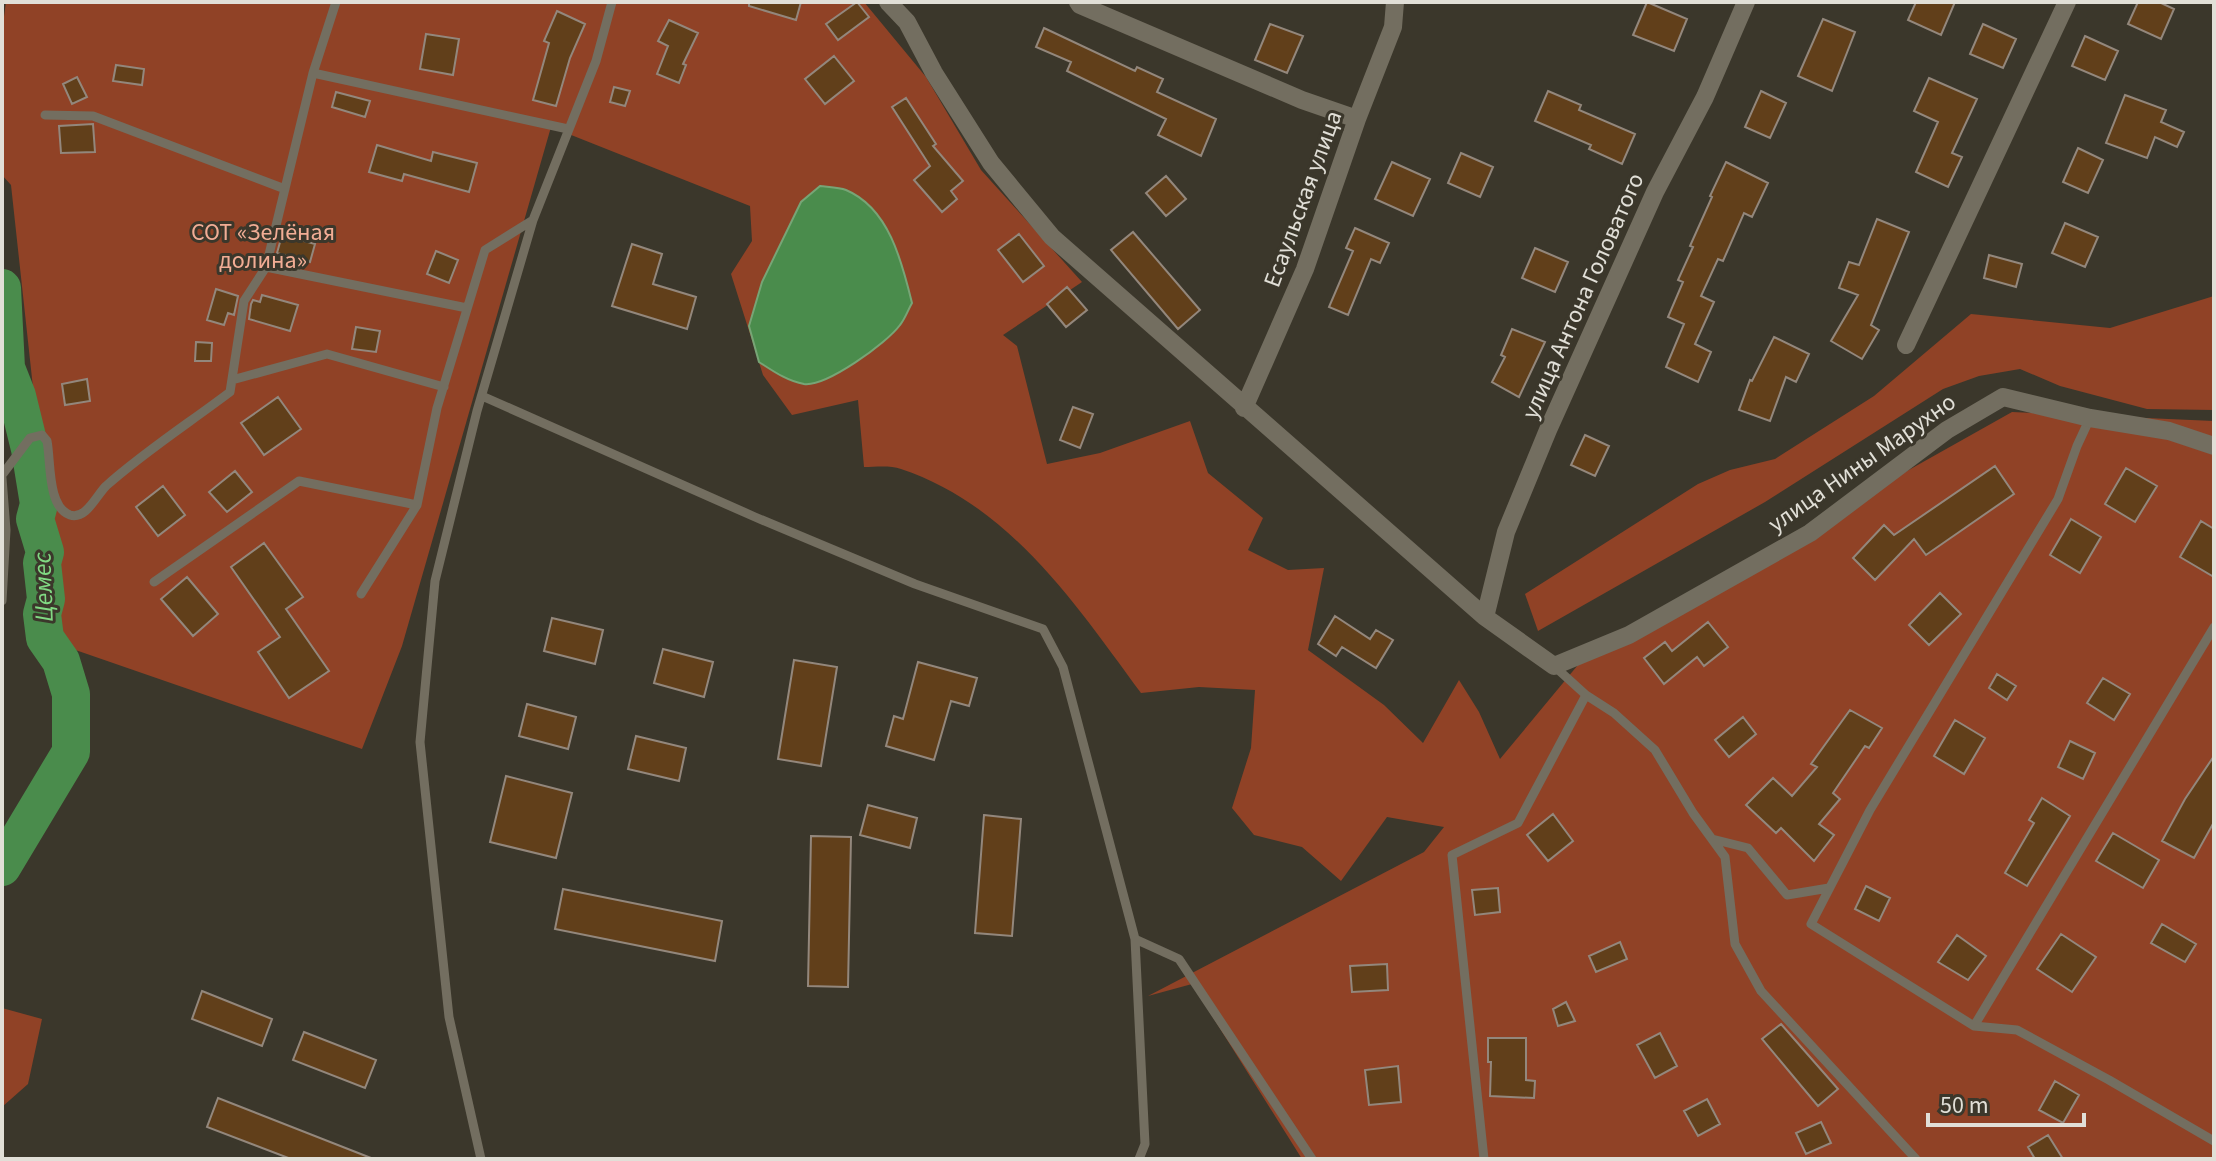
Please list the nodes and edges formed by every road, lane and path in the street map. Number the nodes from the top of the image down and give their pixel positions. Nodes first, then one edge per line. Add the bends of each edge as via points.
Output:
1 (336, 2) edge
2 (612, 2) edge
3 (888, 2) edge
4 (1078, 2) edge
5 (1395, 2) edge
6 (1746, 2) edge
7 (2067, 2) edge
8 (313, 73) junction
9 (45, 115) dead end
10 (1357, 119) junction
11 (568, 129) junction
12 (285, 189) junction
13 (533, 220) junction
14 (266, 267) junction
15 (467, 308) junction
16 (1906, 345) dead end
17 (232, 380) junction
18 (444, 387) junction
19 (482, 396) junction
20 (1244, 408) junction
21 (2090, 418) junction
22 (2214, 446) edge
23 (2, 476) edge
24 (417, 505) junction
25 (3, 575) edge
26 (154, 582) dead end
27 (361, 594) dead end
28 (2, 601) edge
29 (1485, 617) junction
30 (2214, 627) edge
31 (1554, 666) junction
32 (1586, 695) junction
33 (1712, 839) junction
34 (1829, 888) junction
35 (1135, 939) junction
36 (1974, 1026) junction
37 (2214, 1141) edge
38 (481, 1159) edge
39 (1139, 1159) edge
40 (1312, 1159) edge
41 (1484, 1159) edge
42 (1916, 1159) edge

1 - 8 lane
2 - 11 lane via 596,61
3 - 20 street via 907,22 991,163 1052,237
4 - 10 street via 1275,89
5 - 10 street, Есаульская улица via 1393,27
6 - 29 street, улица Антона Головатого via 1548,430 1506,532
7 - 16 street
8 - 11 lane
8 - 12 lane
9 - 12 lane via 93,116
10 - 20 street, Есаульская улица via 1305,269
11 - 13 lane
12 - 14 lane
13 - 15 lane via 485,250
13 - 19 lane
14 - 15 lane
14 - 17 lane via 244,301
15 - 18 lane
17 - 18 lane via 327,354
17 - 23 lane via 230,392 106,487 82,514 72,516 61,509 42,435 30,438
18 - 24 lane
19 - 35 lane via 915,584 1043,629 1063,667
19 - 38 lane via 435,581 420,742 449,1017
20 - 29 street
21 - 22 street, улица Нины Марухно via 2169,431
21 - 31 street, улица Нины Марухно via 2003,397 1947,430 1810,533 1629,635
21 - 34 lane via 2058,499 1870,810
23 - 25 lane
24 - 26 lane via 299,481
24 - 27 lane
25 - 28 lane
29 - 31 street
30 - 36 lane
31 - 32 lane
32 - 33 lane via 1655,750
32 - 41 lane via 1518,823 1452,855
33 - 34 lane via 1748,848 1787,895
33 - 42 lane via 1725,857 1735,944 1761,991
34 - 36 lane via 1811,924
35 - 39 lane via 1145,1144
35 - 40 lane via 1179,959
36 - 37 lane via 2017,1030

